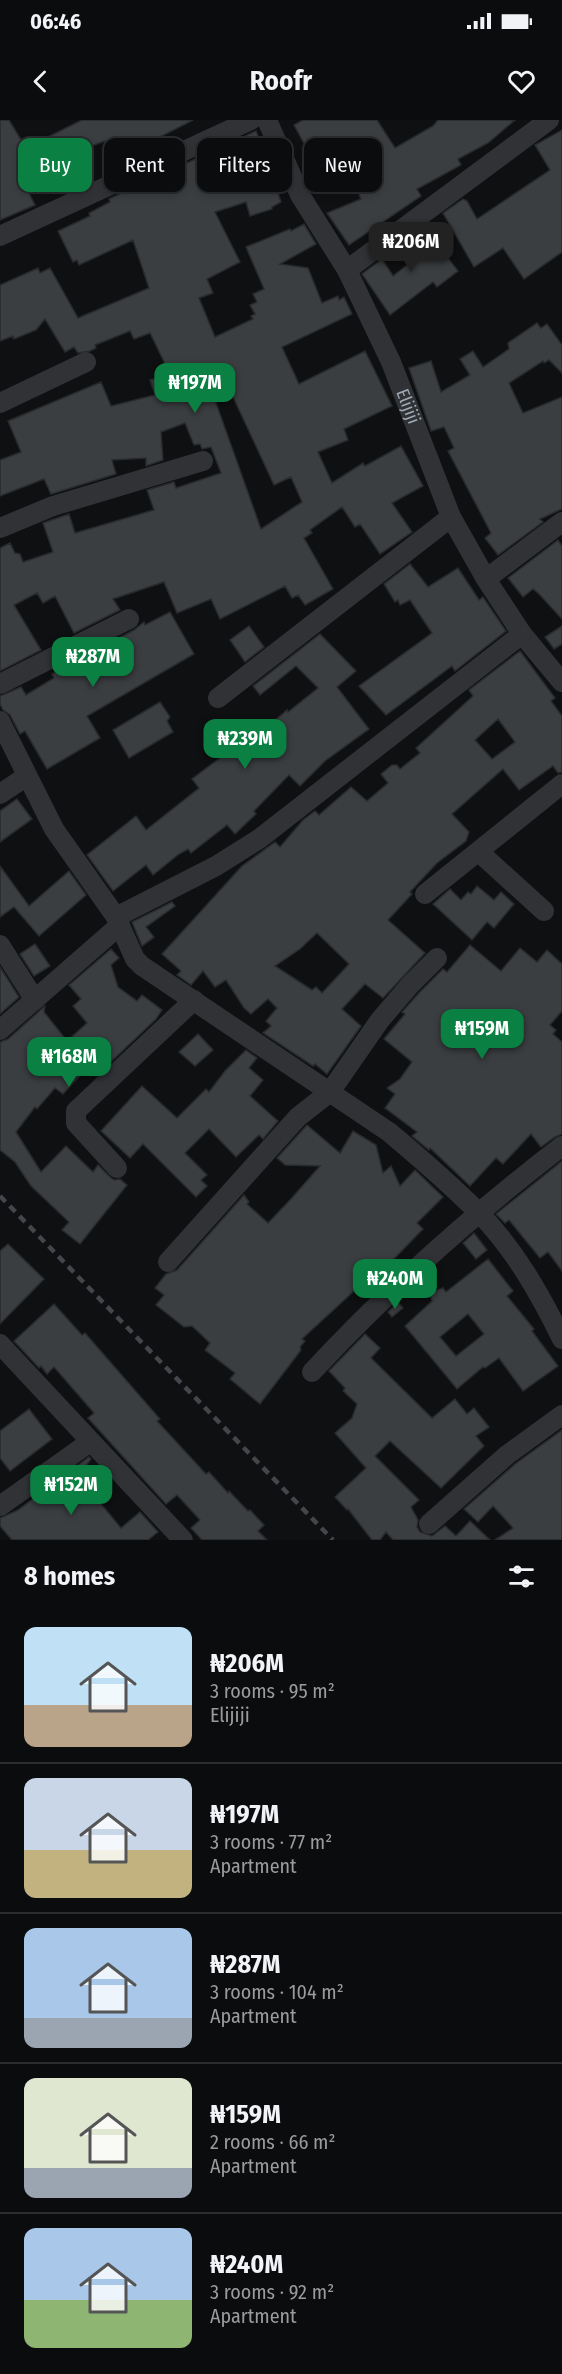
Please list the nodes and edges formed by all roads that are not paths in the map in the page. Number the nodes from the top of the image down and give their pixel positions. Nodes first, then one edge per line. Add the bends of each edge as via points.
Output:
1 (251, 120) edge
2 (267, 120) edge
3 (549, 120) edge
4 (0, 236) edge
5 (347, 270) junction
6 (86, 362) dead end
7 (0, 403) edge
8 (203, 461) dead end
9 (451, 517) junction
10 (562, 522) edge
11 (0, 528) edge
12 (486, 579) junction
13 (129, 619) dead end
14 (522, 634) junction
15 (562, 682) edge
16 (0, 684) edge
17 (218, 698) dead end
18 (0, 721) edge
19 (27, 776) junction
20 (562, 784) edge
21 (0, 794) edge
22 (479, 852) junction
23 (425, 894) dead end
24 (544, 911) dead end
25 (118, 921) junction
26 (0, 945) edge
27 (437, 958) dead end
28 (35, 999) junction
29 (194, 1000) junction
30 (0, 1030) edge
31 (330, 1092) junction
32 (562, 1146) edge
33 (117, 1168) dead end
34 (480, 1213) junction
35 (168, 1262) dead end
36 (562, 1339) edge
37 (0, 1344) edge
38 (312, 1372) dead end
39 (562, 1415) edge
40 (90, 1442) junction
41 (0, 1506) edge
42 (429, 1524) dead end
43 (183, 1540) edge

1 - 4 street
2 - 5 street, Elijiji via 300,195
3 - 5 street
5 - 9 street, Elijiji via 397,377
6 - 7 street
8 - 11 street via 74,499
9 - 12 street, Elijiji
9 - 17 street
10 - 12 street
12 - 14 street, Elijiji
13 - 16 street
14 - 15 street, Elijiji
14 - 25 street via 260,839
18 - 19 street
19 - 21 street
19 - 25 street via 54,829
20 - 22 street
22 - 23 street
22 - 24 street
25 - 28 street
25 - 29 street via 142,966
26 - 28 street
27 - 31 street via 380,1020
28 - 30 street
29 - 31 street
29 - 33 street via 76,1111 76,1123
31 - 34 street via 389,1132
31 - 35 street via 298,1117
32 - 34 street
34 - 36 street via 528,1276
34 - 38 street via 353,1329
37 - 40 street
39 - 42 street via 507,1455
40 - 41 street
40 - 43 street

